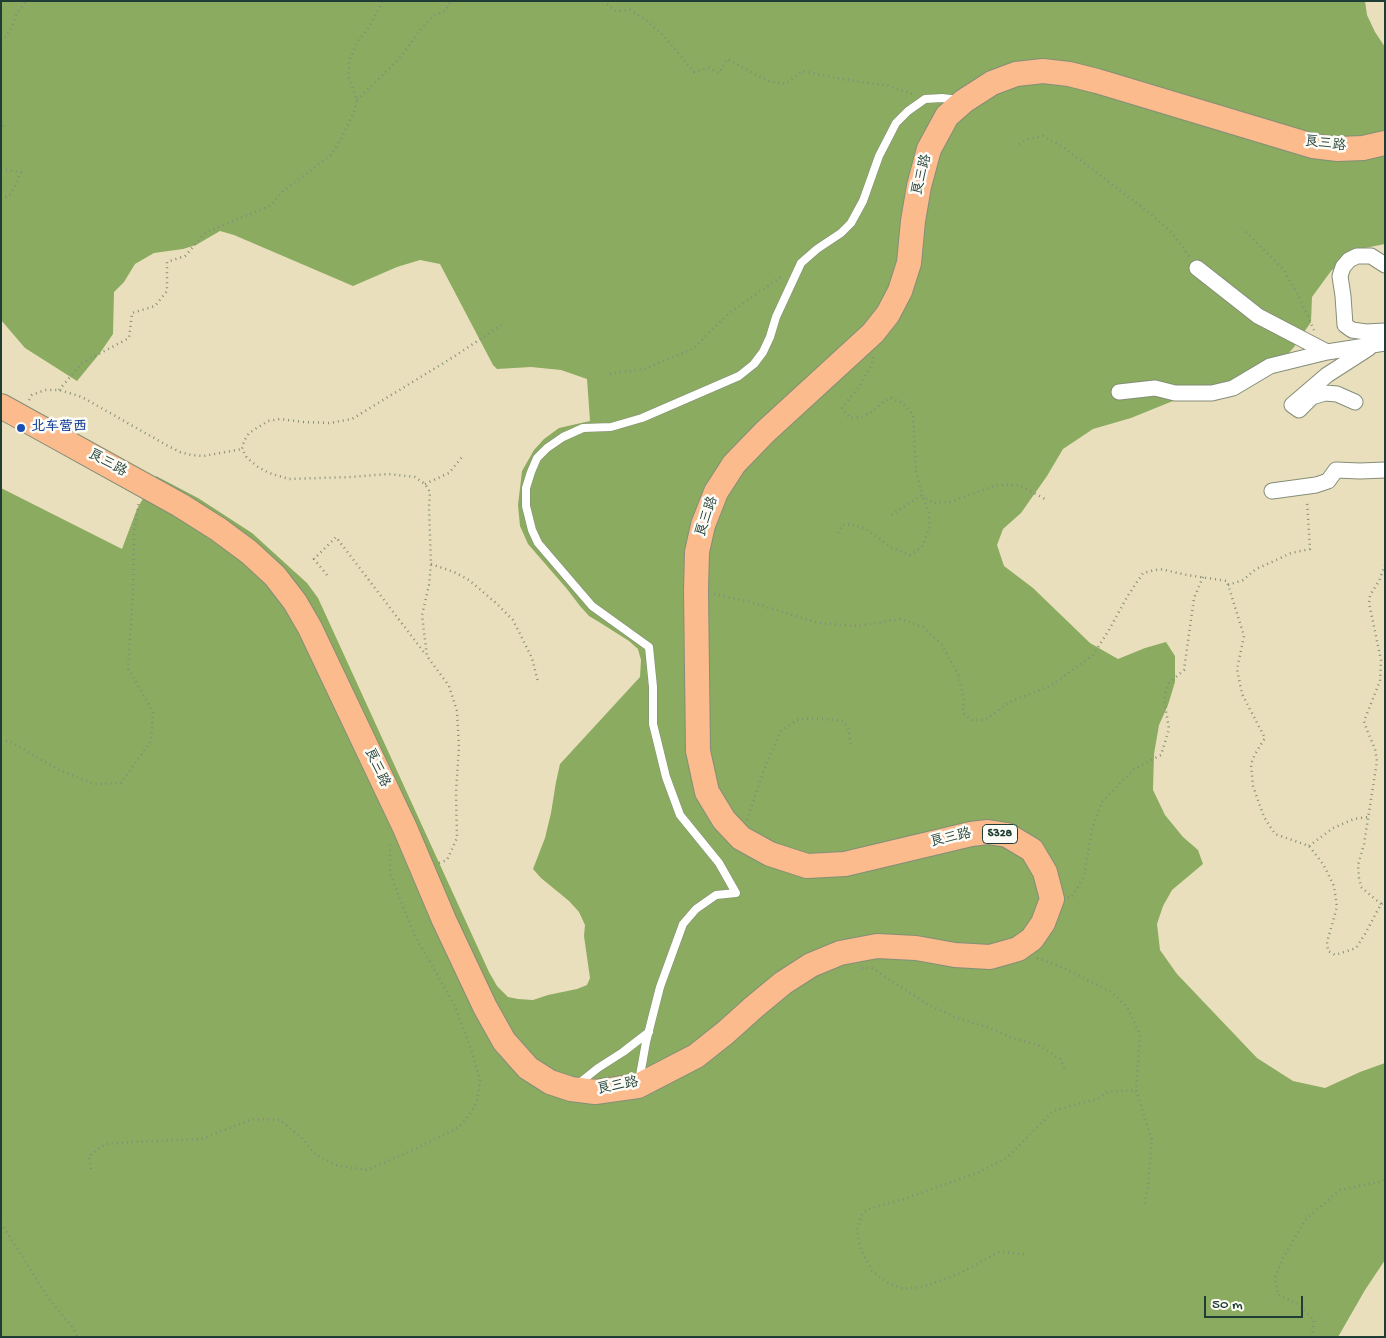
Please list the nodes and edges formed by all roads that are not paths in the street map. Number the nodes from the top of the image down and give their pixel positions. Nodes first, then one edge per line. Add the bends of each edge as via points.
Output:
1 (964, 100) junction
2 (1385, 143) edge
3 (1385, 265) edge
4 (1196, 268) road end
5 (1385, 331) edge
6 (1380, 344) edge
7 (1327, 352) junction
8 (1119, 392) dead end
9 (1356, 402) dead end
10 (10, 411) edge
11 (1385, 470) edge
12 (1272, 491) dead end
13 (649, 1032) junction
14 (638, 1086) junction
15 (572, 1089) junction

1 - 2 main road, 良三路 / S328 via 992,82 1016,74 1043,71 1097,81 1313,146 1363,148
1 - 13 lane via 925,99 896,123 851,223 801,262 764,352 754,364 739,376 642,418 611,427 583,428 563,437 537,458 530,472 526,506 538,543 592,606 649,647 653,724 666,777 680,815 720,863 736,893 716,895 696,909 683,924 660,987
1 - 14 main road, 良三路 / S328 via 947,116 929,149 918,195 909,263 888,314 873,333 734,464 716,492 697,552 698,751 706,792 724,820 741,838 770,854 807,866 844,864 971,834 1007,835 1032,850 1046,872 1052,899 1043,923 1032,939 1018,949 990,957 877,946 840,953 811,965 783,983 696,1056
3 - 5 street via 1370,256 1357,256 1343,267 1340,276 1345,325 1352,330
4 - 7 street via 1258,316
6 - 7 street
6 - 9 street via 1328,374 1292,405 1298,410 1312,397 1325,393
7 - 8 street via 1270,366 1233,388 1212,393 1175,393 1155,388
10 - 15 main road, 良三路 via 188,510 249,552 275,576 310,628 485,1007 504,1041 528,1068 550,1082
11 - 12 street via 1336,470 1328,481 1316,485
13 - 14 lane
13 - 15 lane
14 - 15 main road, 良三路 via 595,1092

